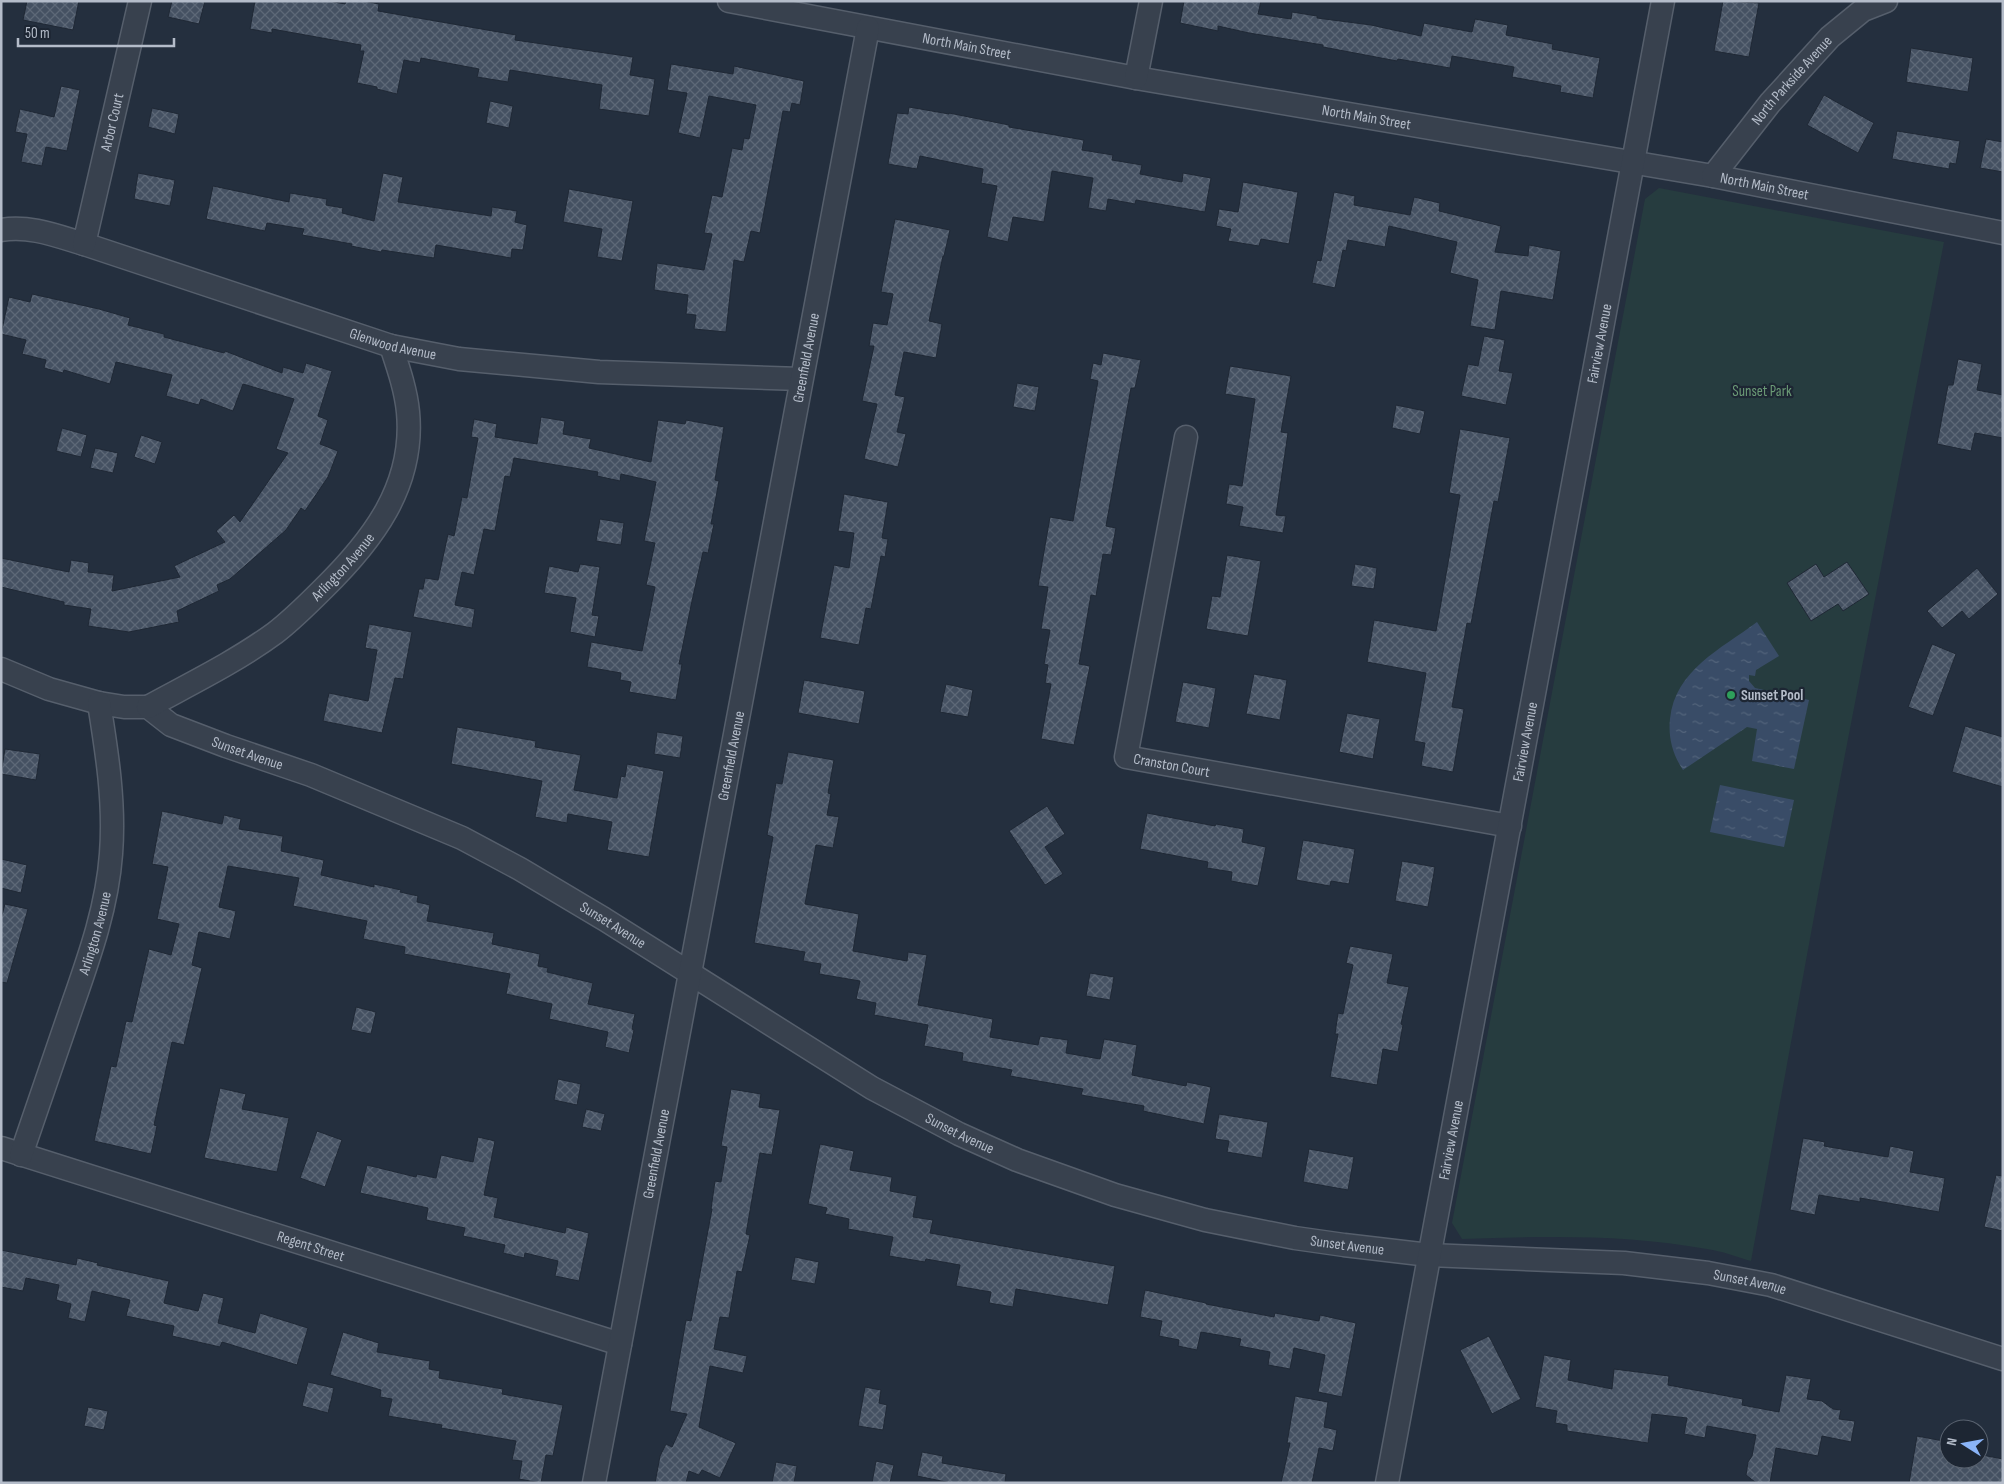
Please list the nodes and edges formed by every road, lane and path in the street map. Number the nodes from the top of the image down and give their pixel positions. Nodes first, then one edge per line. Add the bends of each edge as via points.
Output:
1 (140, 1) edge
2 (729, 1) edge
3 (1151, 1) edge
4 (1663, 1) edge
5 (1886, 1) edge
6 (868, 28) junction
7 (1136, 78) junction
8 (1633, 164) junction
9 (1713, 176) junction
10 (1, 230) edge
11 (2003, 233) edge
12 (84, 244) junction
13 (391, 346) junction
14 (801, 379) junction
15 (1186, 437) dead end
16 (1, 669) edge
17 (100, 703) junction
18 (148, 707) junction
19 (1510, 826) junction
20 (690, 973) junction
21 (11, 1151) edge
22 (1430, 1255) junction
23 (620, 1344) junction
24 (2003, 1359) edge
25 (594, 1483) edge
26 (1387, 1483) edge

1 - 12 street, Arbor Court
2 - 6 street, North Main Street
3 - 7 street
4 - 8 street, Fairview Avenue
5 - 9 street, North Parkside Avenue via 1862,10 1830,37 1770,103
6 - 7 street, North Main Street
6 - 14 street, Greenfield Avenue
7 - 8 street, North Main Street
8 - 9 street, North Main Street
8 - 19 street, Fairview Avenue
9 - 11 street, North Main Street
10 - 12 street, Glenwood Avenue via 16,227
12 - 13 street, Glenwood Avenue
13 - 14 street, Glenwood Avenue via 459,359 607,373
13 - 18 street, Arlington Avenue via 408,411 407,447 403,472 388,509 372,533 346,566 275,632
14 - 20 street, Greenfield Avenue
15 - 19 street, Cranston Court via 1126,757
16 - 17 street via 49,689
17 - 18 street
17 - 21 street, Arlington Avenue via 110,773 112,827 103,906 85,970
18 - 20 street, Sunset Avenue via 171,726 311,775 462,838 520,869
19 - 22 street, Fairview Avenue
20 - 22 street, Sunset Avenue via 872,1088 959,1134 1017,1160 1115,1195 1205,1220 1295,1238
20 - 23 street, Greenfield Avenue
21 - 23 street, Regent Street
22 - 24 street, Sunset Avenue via 1624,1263 1717,1275 1770,1285
22 - 26 street, Fairview Avenue
23 - 25 street, Greenfield Avenue

